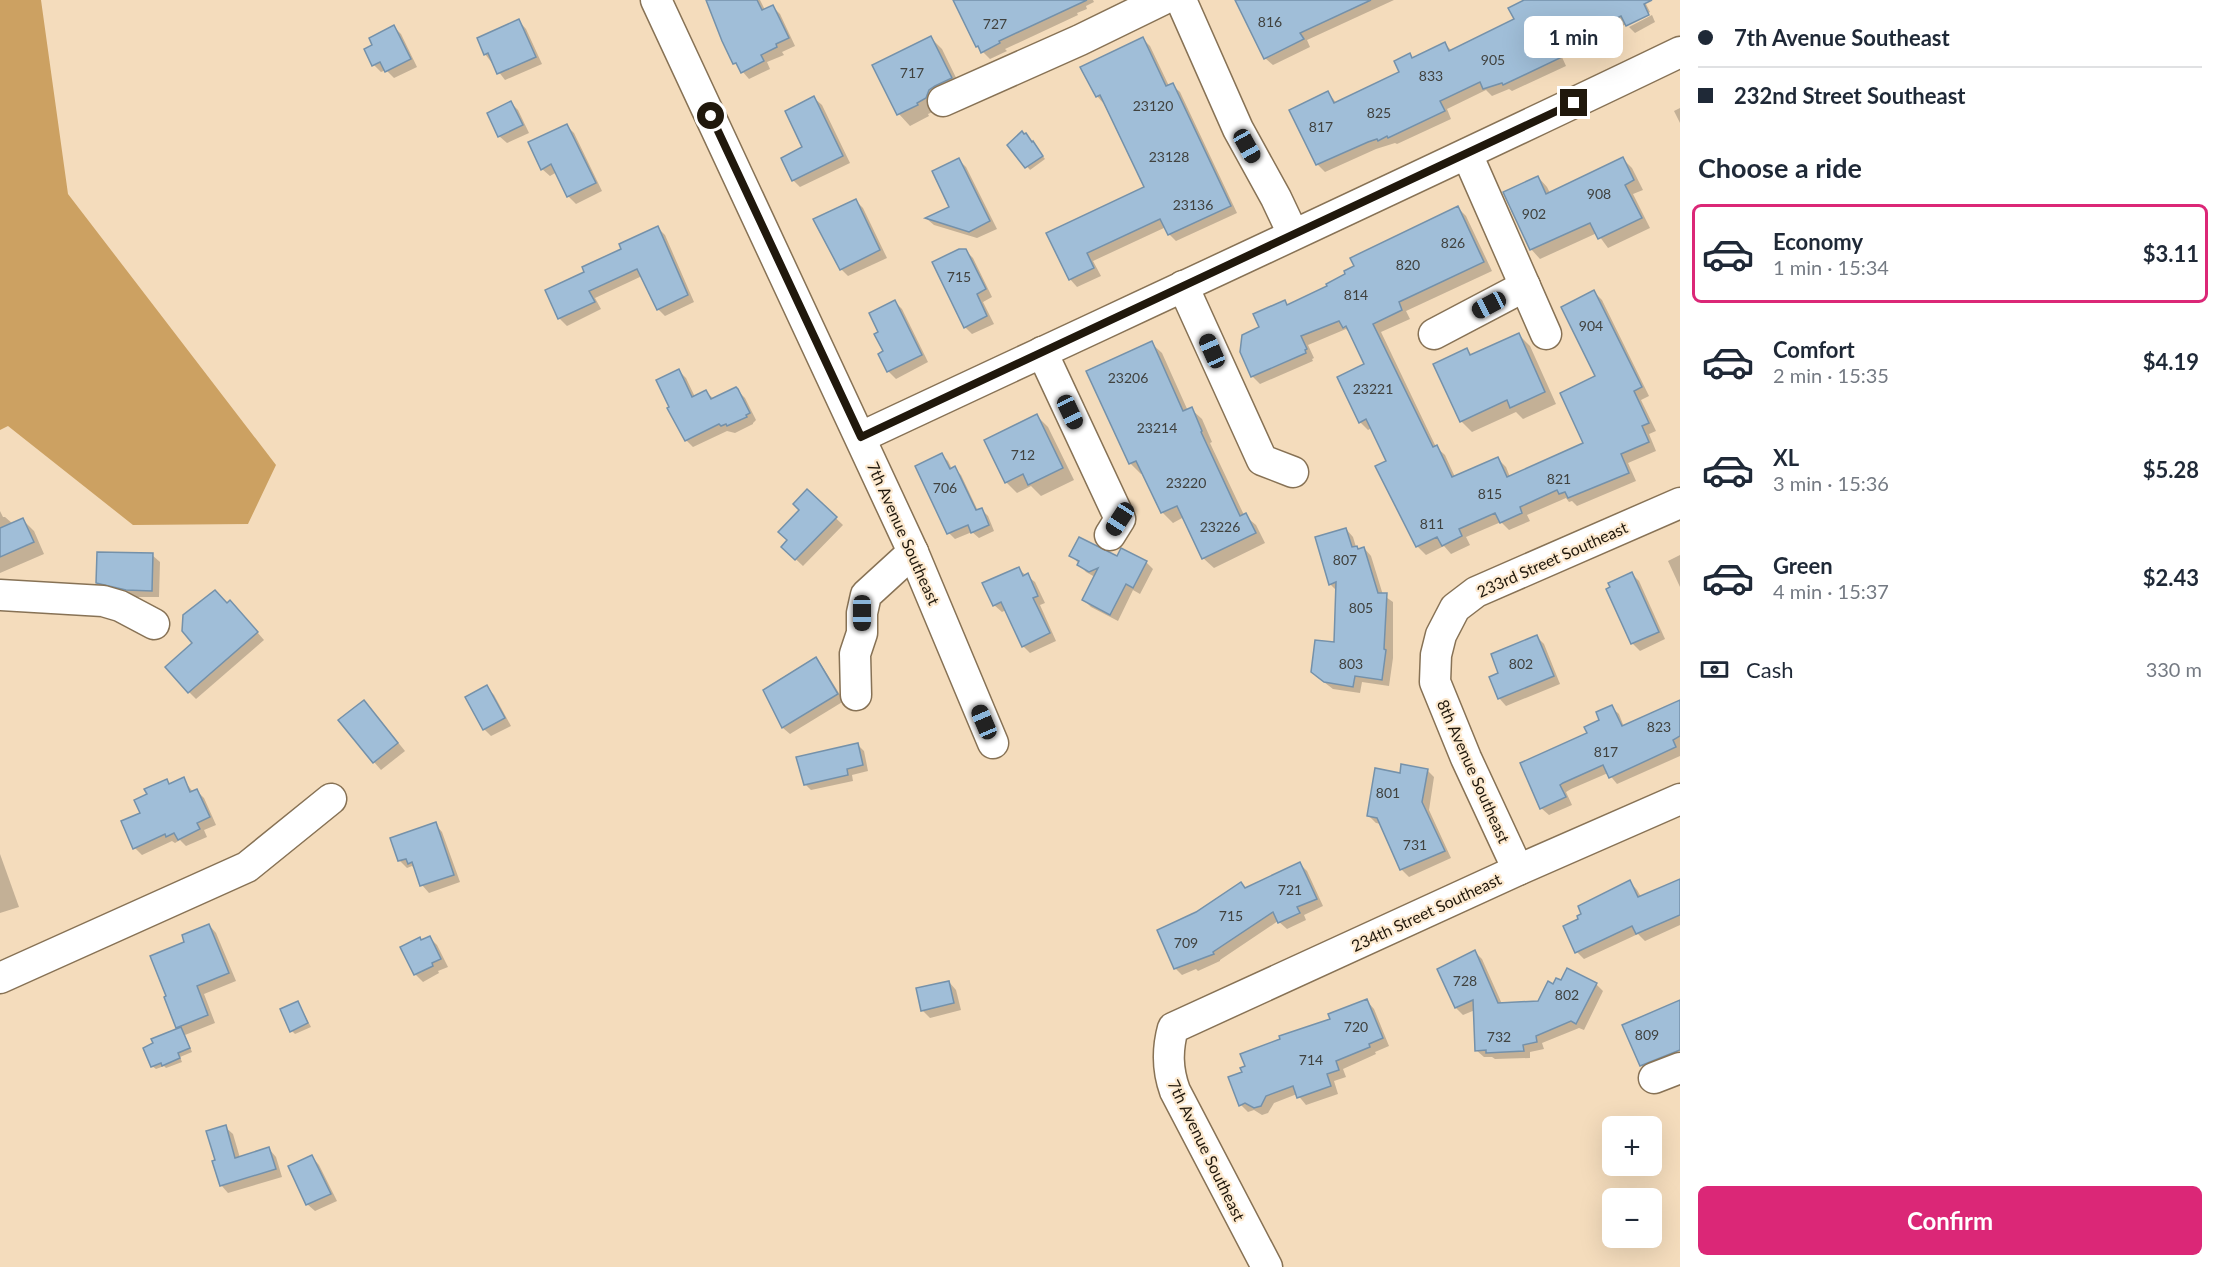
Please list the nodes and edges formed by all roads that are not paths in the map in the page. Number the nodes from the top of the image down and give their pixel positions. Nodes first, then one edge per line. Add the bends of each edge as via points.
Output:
1 (656, 0) edge
2 (1162, 0) edge
3 (1181, 0) edge
4 (1680, 52) edge
5 (943, 101) dead end
6 (1467, 154) junction
7 (1293, 234) junction
8 (1183, 286) junction
9 (1525, 286) junction
10 (1434, 334) dead end
11 (1546, 334) dead end
12 (1042, 352) junction
13 (861, 437) junction
14 (1293, 472) dead end
15 (1680, 502) edge
16 (1110, 535) dead end
17 (913, 552) junction
18 (0, 596) edge
19 (154, 624) dead end
20 (1441, 635) joint
21 (856, 695) dead end
22 (993, 743) dead end
23 (331, 799) dead end
24 (1680, 799) edge
25 (1518, 870) junction
26 (0, 978) edge
27 (1173, 1028) joint
28 (1267, 1267) edge

1 - 13 street, 7th Avenue Southeast
2 - 5 street
3 - 7 street via 1238,129
4 - 6 street
6 - 7 street
6 - 9 street
7 - 8 street
8 - 12 street
8 - 14 street via 1262,460
9 - 10 street
9 - 11 street
12 - 13 street
12 - 16 street via 1120,519
13 - 17 street, 7th Avenue Southeast
15 - 20 street, 233rd Street Southeast via 1476,592 1455,608
17 - 21 street via 866,596 855,654
17 - 22 street, 7th Avenue Southeast
18 - 19 street via 103,601
20 - 25 street, 8th Avenue Southeast via 1436,682
23 - 26 street via 247,867
24 - 25 street, 234th Street Southeast
25 - 27 street, 234th Street Southeast
27 - 28 street, 7th Avenue Southeast via 1167,1049 1175,1091

